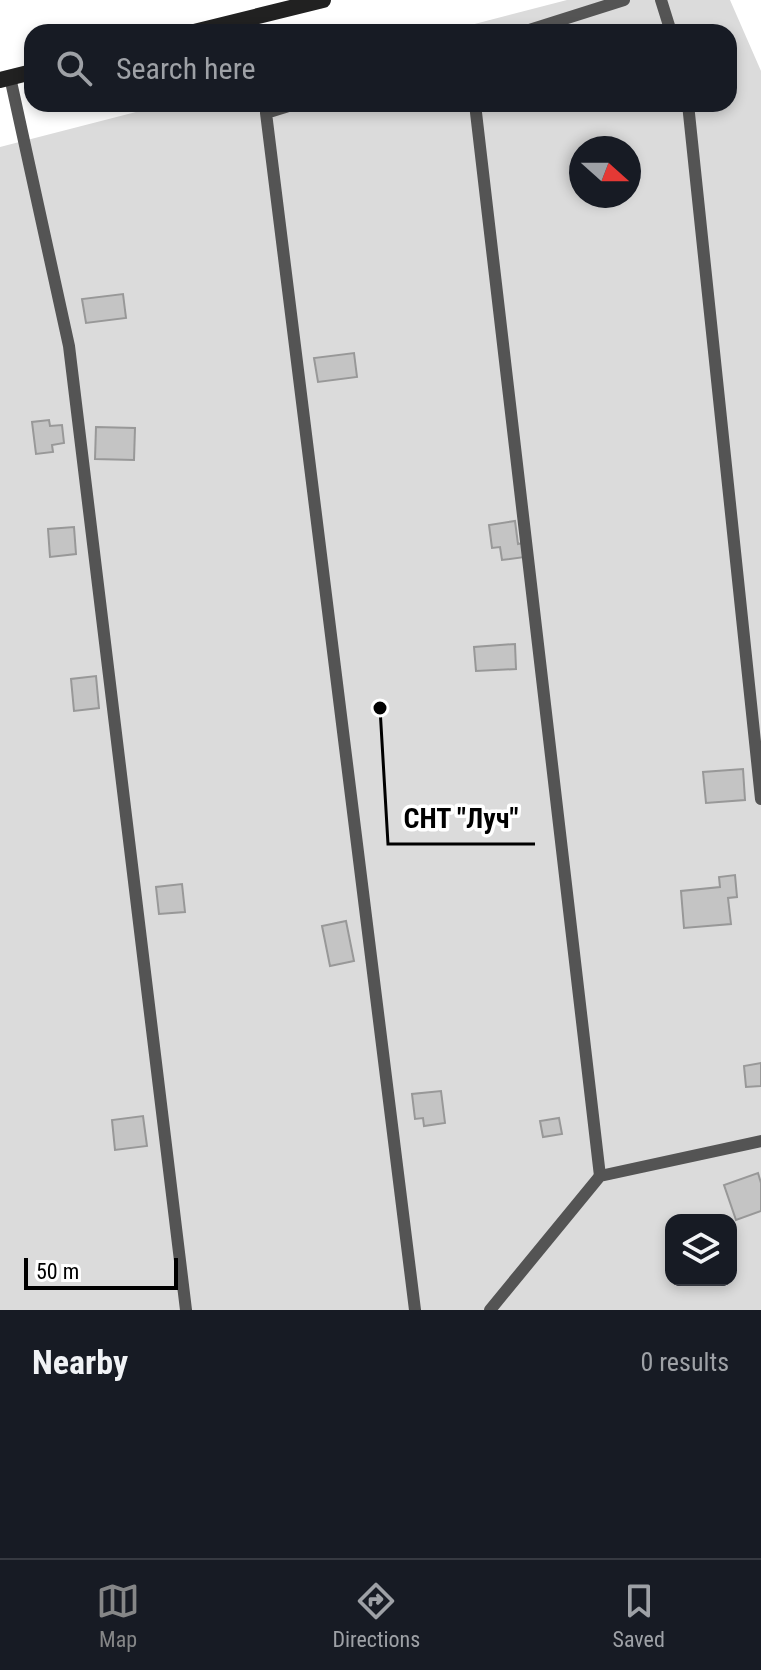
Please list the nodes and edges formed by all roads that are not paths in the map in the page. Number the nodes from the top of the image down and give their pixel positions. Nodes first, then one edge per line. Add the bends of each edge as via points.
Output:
1 (323, 0) edge
2 (624, 0) edge
3 (661, 0) edge
4 (226, 24) edge
5 (548, 24) edge
6 (668, 24) edge
7 (5, 79) edge
8 (269, 112) edge
9 (476, 112) edge
10 (689, 112) edge
11 (761, 799) edge
12 (761, 1141) edge
13 (600, 1176) junction
14 (186, 1310) edge
15 (415, 1310) edge
16 (490, 1310) edge

1 - 4 street
2 - 5 lane
3 - 6 lane
7 - 14 lane via 69,346
8 - 15 lane
9 - 13 lane
10 - 11 lane
12 - 13 lane
13 - 16 lane

